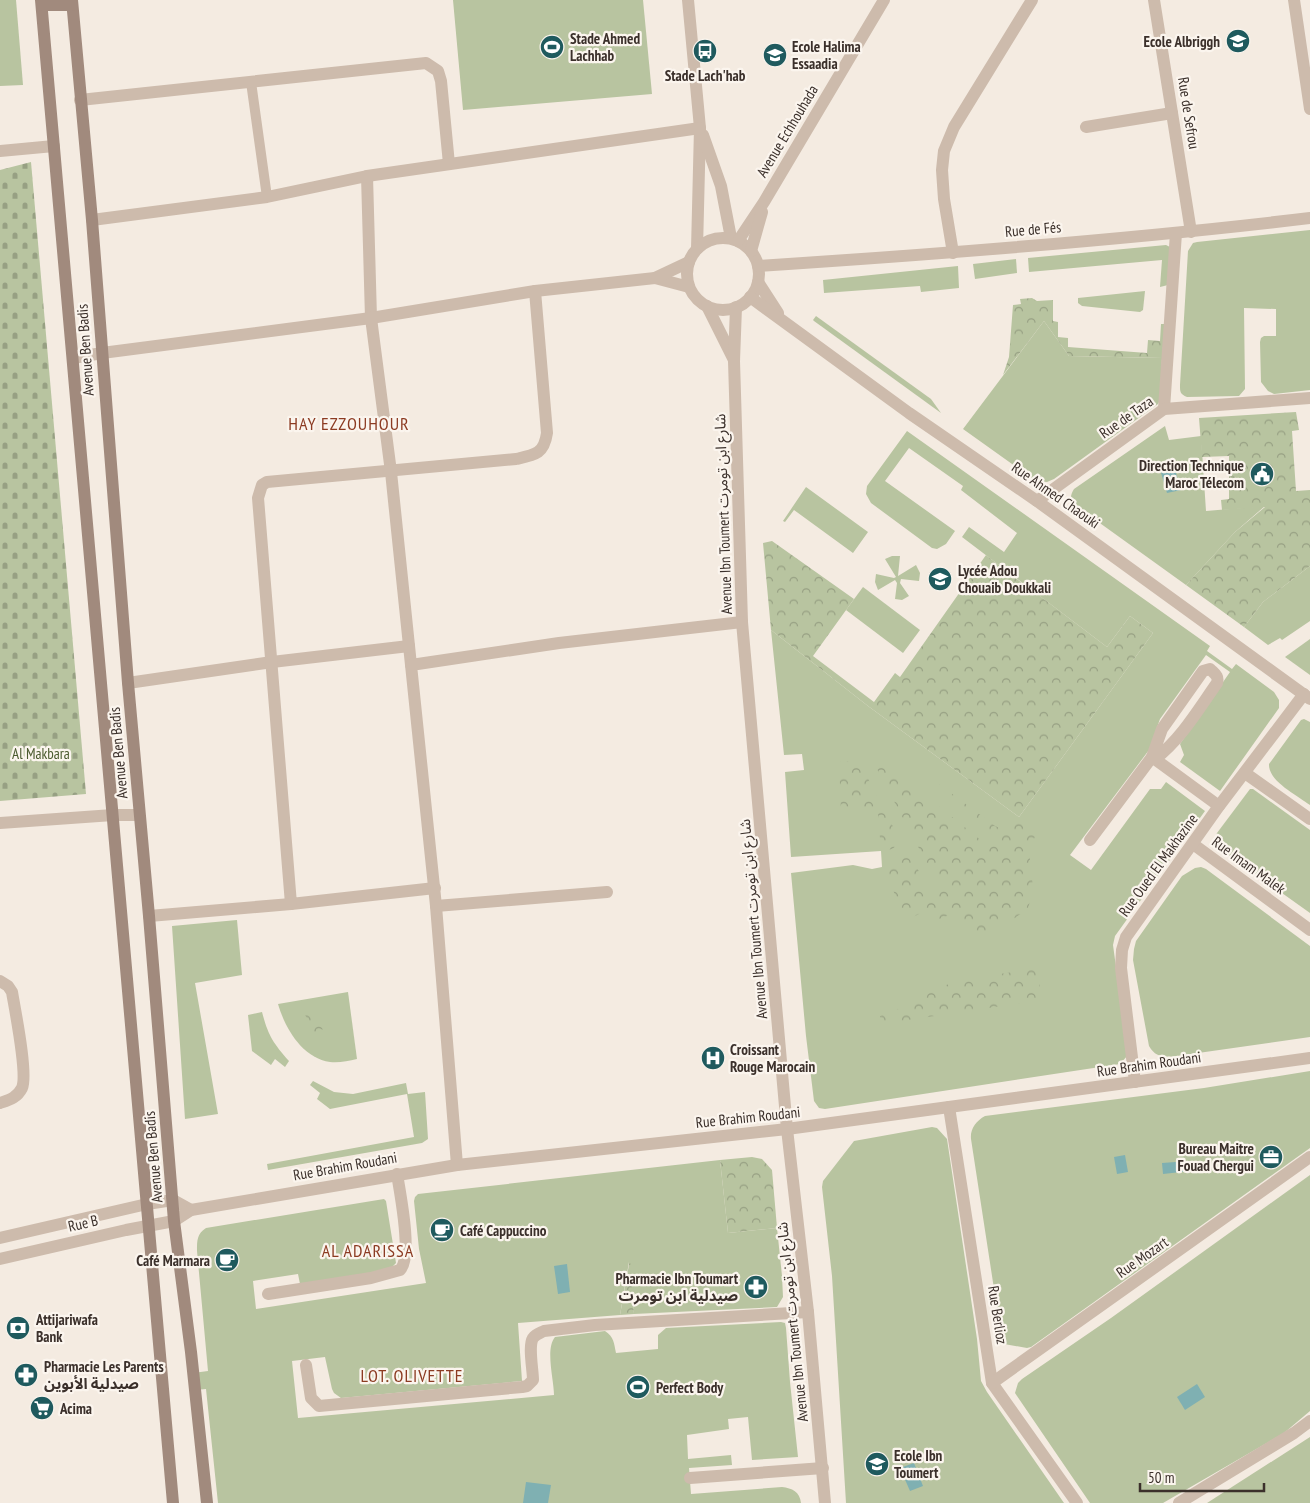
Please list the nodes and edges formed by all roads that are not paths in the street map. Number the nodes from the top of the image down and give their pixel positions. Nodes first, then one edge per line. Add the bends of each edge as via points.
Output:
1 (688, 0) edge
2 (884, 0) edge
3 (1032, 0) edge
4 (1154, 0) edge
5 (1294, 0) edge
6 (42, 2) edge
7 (72, 2) edge
8 (251, 82) junction
9 (80, 100) junction
10 (1310, 109) edge
11 (1172, 113) junction
12 (1086, 127) dead end
13 (700, 128) junction
14 (54, 146) junction
15 (0, 151) edge
16 (449, 164) junction
17 (368, 176) junction
18 (267, 197) junction
19 (764, 202) junction
20 (1310, 218) edge
21 (92, 220) junction
22 (1191, 232) junction
23 (1176, 233) junction
24 (734, 240) junction
25 (697, 249) junction
26 (751, 251) junction
27 (953, 253) junction
28 (689, 262) junction
29 (758, 266) junction
30 (655, 278) junction
31 (758, 282) junction
32 (690, 287) junction
33 (535, 292) junction
34 (750, 297) junction
35 (707, 306) junction
36 (736, 307) junction
37 (371, 318) junction
38 (782, 319) junction
39 (102, 353) junction
40 (73, 358) junction
41 (734, 360) junction
42 (1310, 398) edge
43 (1164, 408) junction
44 (390, 472) junction
45 (1037, 500) junction
46 (742, 622) junction
47 (408, 646) junction
48 (272, 662) junction
49 (411, 664) junction
50 (128, 683) junction
51 (1307, 697) edge
52 (1153, 758) junction
53 (1245, 772) junction
54 (1220, 806) junction
55 (113, 815) junction
56 (139, 815) junction
57 (1310, 819) edge
58 (0, 823) edge
59 (1090, 840) dead end
60 (1193, 844) junction
61 (435, 888) junction
62 (607, 892) dead end
63 (292, 904) junction
64 (436, 906) junction
65 (149, 916) junction
66 (1310, 930) edge
67 (0, 981) edge
68 (1310, 1058) edge
69 (1135, 1082) junction
70 (0, 1103) edge
71 (949, 1107) junction
72 (787, 1129) junction
73 (1310, 1157) edge
74 (458, 1165) junction
75 (397, 1174) junction
76 (173, 1200) junction
77 (147, 1204) junction
78 (191, 1210) junction
79 (174, 1221) junction
80 (150, 1226) junction
81 (0, 1238) edge
82 (0, 1259) edge
83 (268, 1294) dead end
84 (808, 1312) junction
85 (306, 1365) dead end
86 (992, 1383) junction
87 (1310, 1421) edge
88 (823, 1468) junction
89 (690, 1478) dead end
90 (173, 1503) edge
91 (207, 1503) edge
92 (825, 1503) edge
93 (1077, 1503) edge
94 (1179, 1503) edge

1 - 13 street
2 - 19 street, Avenue Echhouhada
3 - 27 street via 954,127 944,150 942,170
4 - 11 street, Rue de Sefrou
5 - 10 street
6 - 7 main road
6 - 14 main road, Avenue Ben Badis
7 - 9 main road, Avenue Ben Badis
8 - 9 street
8 - 16 street via 426,62 438,72 441,81
8 - 18 street
9 - 21 main road, Avenue Ben Badis
11 - 12 street
11 - 22 street, Rue de Sefrou
13 - 16 street
13 - 24 street via 721,186
13 - 25 street
14 - 15 street
14 - 40 main road, Avenue Ben Badis
16 - 17 street
17 - 18 street
17 - 37 street
18 - 21 street
19 - 24 street, Avenue Echhouhada
19 - 26 street, Avenue Echhouhada
20 - 22 street, Rue de Fés
21 - 39 main road, Avenue Ben Badis
22 - 23 street, Rue de Fés
23 - 27 street, Rue de Fés
23 - 43 street
24 - 25 street via 714,238
24 - 26 street
25 - 28 street
26 - 29 street
27 - 29 street, Rue de Fés
28 - 30 street
28 - 32 street
29 - 31 street
30 - 32 street
30 - 33 street
31 - 34 street
31 - 38 street, Rue Ahmed Chaouki
32 - 35 street
33 - 37 street
33 - 44 street via 547,433 541,450 536,455 516,460
34 - 36 street
34 - 38 street, Rue Ahmed Chaouki
35 - 36 street via 722,310
35 - 41 street, Avenue Ibn Toumert شارع ابن تومرت
36 - 41 street, Avenue Ibn Toumert شارع ابن تومرت
37 - 39 street
37 - 44 street
38 - 45 street, Rue Ahmed Chaouki via 909,413
39 - 40 street
39 - 50 main road, Avenue Ben Badis
40 - 55 main road, Avenue Ben Badis
41 - 46 street, Avenue Ibn Toumert شارع ابن تومرت
42 - 43 street, Rue de Taza
43 - 45 street, Rue de Taza
44 - 47 street
44 - 48 street via 280,480 262,485 258,498 259,519
45 - 51 street, Rue Ahmed Chaouki
46 - 49 street
46 - 72 street, Avenue Ibn Toumert شارع ابن تومرت
47 - 48 street
47 - 49 street
48 - 50 street
48 - 63 street
49 - 61 street
50 - 56 main road, Avenue Ben Badis
51 - 53 street, Rue Oued El Makhazine
52 - 52 street via 1162,729 1203,671 1210,669 1217,675 1217,683 1178,738
52 - 54 street
52 - 59 street
53 - 54 street, Rue Oued El Makhazine
53 - 57 street
54 - 60 street, Rue Oued El Makhazine
55 - 56 street
55 - 58 street
55 - 77 main road, Avenue Ben Badis
56 - 65 main road, Avenue Ben Badis
60 - 66 street, Rue Imam Malek
60 - 69 street, Rue Oued El Makhazine via 1126,937 1122,950 1121,968
61 - 63 street
61 - 64 street
62 - 64 street
63 - 65 street
64 - 74 street
65 - 76 main road, Avenue Ben Badis
67 - 70 street via 12,992 24,1081 18,1094
68 - 69 street, Rue Brahim Roudani
69 - 71 street, Rue Brahim Roudani
71 - 72 street, Rue Brahim Roudani
71 - 86 street, Rue Berlioz
72 - 74 street, Rue Brahim Roudani
72 - 84 street, Avenue Ibn Toumert شارع ابن تومرت
73 - 86 street, Rue Mozart
74 - 75 street, Rue Brahim Roudani
75 - 78 street, Rue Brahim Roudani
75 - 83 street via 406,1251 406,1262 400,1270 370,1278
76 - 77 street, Rue B
76 - 78 street
76 - 79 main road, Avenue Ben Badis
77 - 80 main road, Avenue Ben Badis
77 - 81 street, Rue B
78 - 79 street
79 - 80 street, Rue B
79 - 91 main road, Avenue Ben Badis
80 - 82 street, Rue B
80 - 90 main road, Avenue Ben Badis
84 - 85 street via 544,1331 533,1338 533,1380 522,1387 319,1406 311,1398
84 - 88 street, Avenue Ibn Toumert شارع ابن تومرت
86 - 93 street, Rue Berlioz
87 - 94 street
88 - 89 street
88 - 92 street, Avenue Ibn Toumert شارع ابن تومرت

